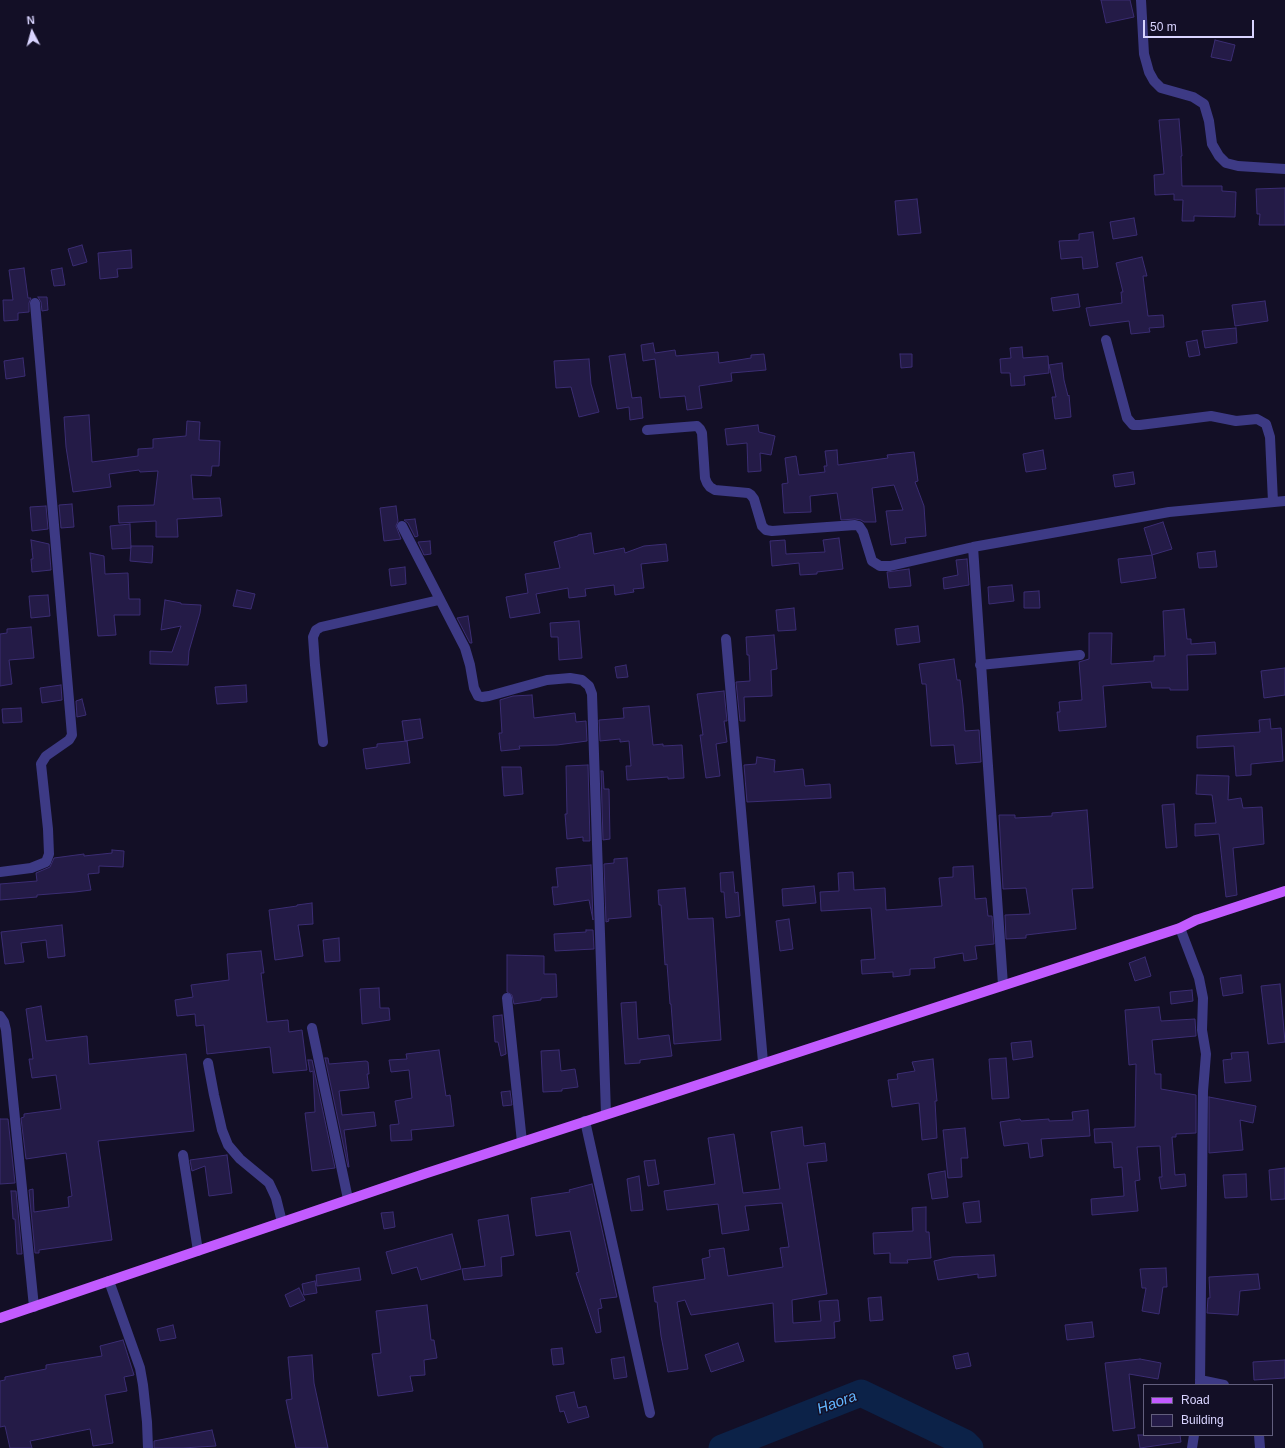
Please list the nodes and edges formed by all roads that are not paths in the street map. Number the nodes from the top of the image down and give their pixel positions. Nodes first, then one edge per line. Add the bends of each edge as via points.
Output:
1 (1141, 0) edge
2 (1285, 168) edge
3 (35, 303) dead end
4 (1106, 340) dead end
5 (647, 430) dead end
6 (1285, 501) edge
7 (1273, 502) junction
8 (402, 526) dead end
9 (972, 547) junction
10 (439, 600) junction
11 (726, 639) dead end
12 (1080, 655) dead end
13 (980, 665) junction
14 (323, 742) dead end
15 (0, 872) edge
16 (1285, 891) edge
17 (1180, 928) junction
18 (1003, 985) junction
19 (507, 998) dead end
20 (0, 1016) edge
21 (312, 1028) dead end
22 (763, 1062) junction
23 (208, 1063) dead end
24 (606, 1114) junction
25 (585, 1121) junction
26 (522, 1142) junction
27 (183, 1155) dead end
28 (348, 1199) junction
29 (282, 1222) junction
30 (198, 1251) junction
31 (109, 1281) junction
32 (34, 1307) junction
33 (0, 1318) edge
34 (1200, 1383) edge
35 (1212, 1384) edge
36 (650, 1413) dead end
37 (1194, 1436) edge
38 (1259, 1436) edge
39 (148, 1448) edge
40 (1192, 1448) edge
41 (1260, 1448) edge

1 - 2 street via 1144,54 1154,81 1161,88 1193,97 1204,104 1212,144 1226,163
3 - 15 street via 72,735 69,740 46,756 41,764 48,829 49,854 46,862 31,868
4 - 7 street via 1127,418 1133,425 1211,416 1236,421 1262,420 1270,437
5 - 9 street via 696,426 700,429 707,483 715,490 751,495 762,526 766,530 856,525 863,532 872,560 880,566 890,566
6 - 7 street
7 - 9 street via 1169,512
8 - 10 street
9 - 13 street
10 - 14 street via 316,630 313,637 314,665
10 - 24 street via 468,656 478,696 489,696 547,680 570,678 582,680 589,686 592,694
11 - 22 street
12 - 13 street
13 - 18 street
16 - 17 main road via 1196,920
17 - 18 main road
17 - 34 street via 1199,978 1203,998 1202,1030 1206,1054 1203,1091
18 - 22 main road
19 - 26 street
20 - 32 street via 6,1030
21 - 28 street
22 - 24 main road
23 - 29 street via 222,1130 228,1145 240,1159 269,1183
24 - 25 main road
25 - 26 main road
25 - 36 street
26 - 28 main road
27 - 30 street
28 - 29 main road
29 - 30 main road
30 - 31 main road
31 - 32 main road
31 - 39 street via 140,1368
32 - 33 main road
34 - 35 street
37 - 40 street
38 - 41 street

